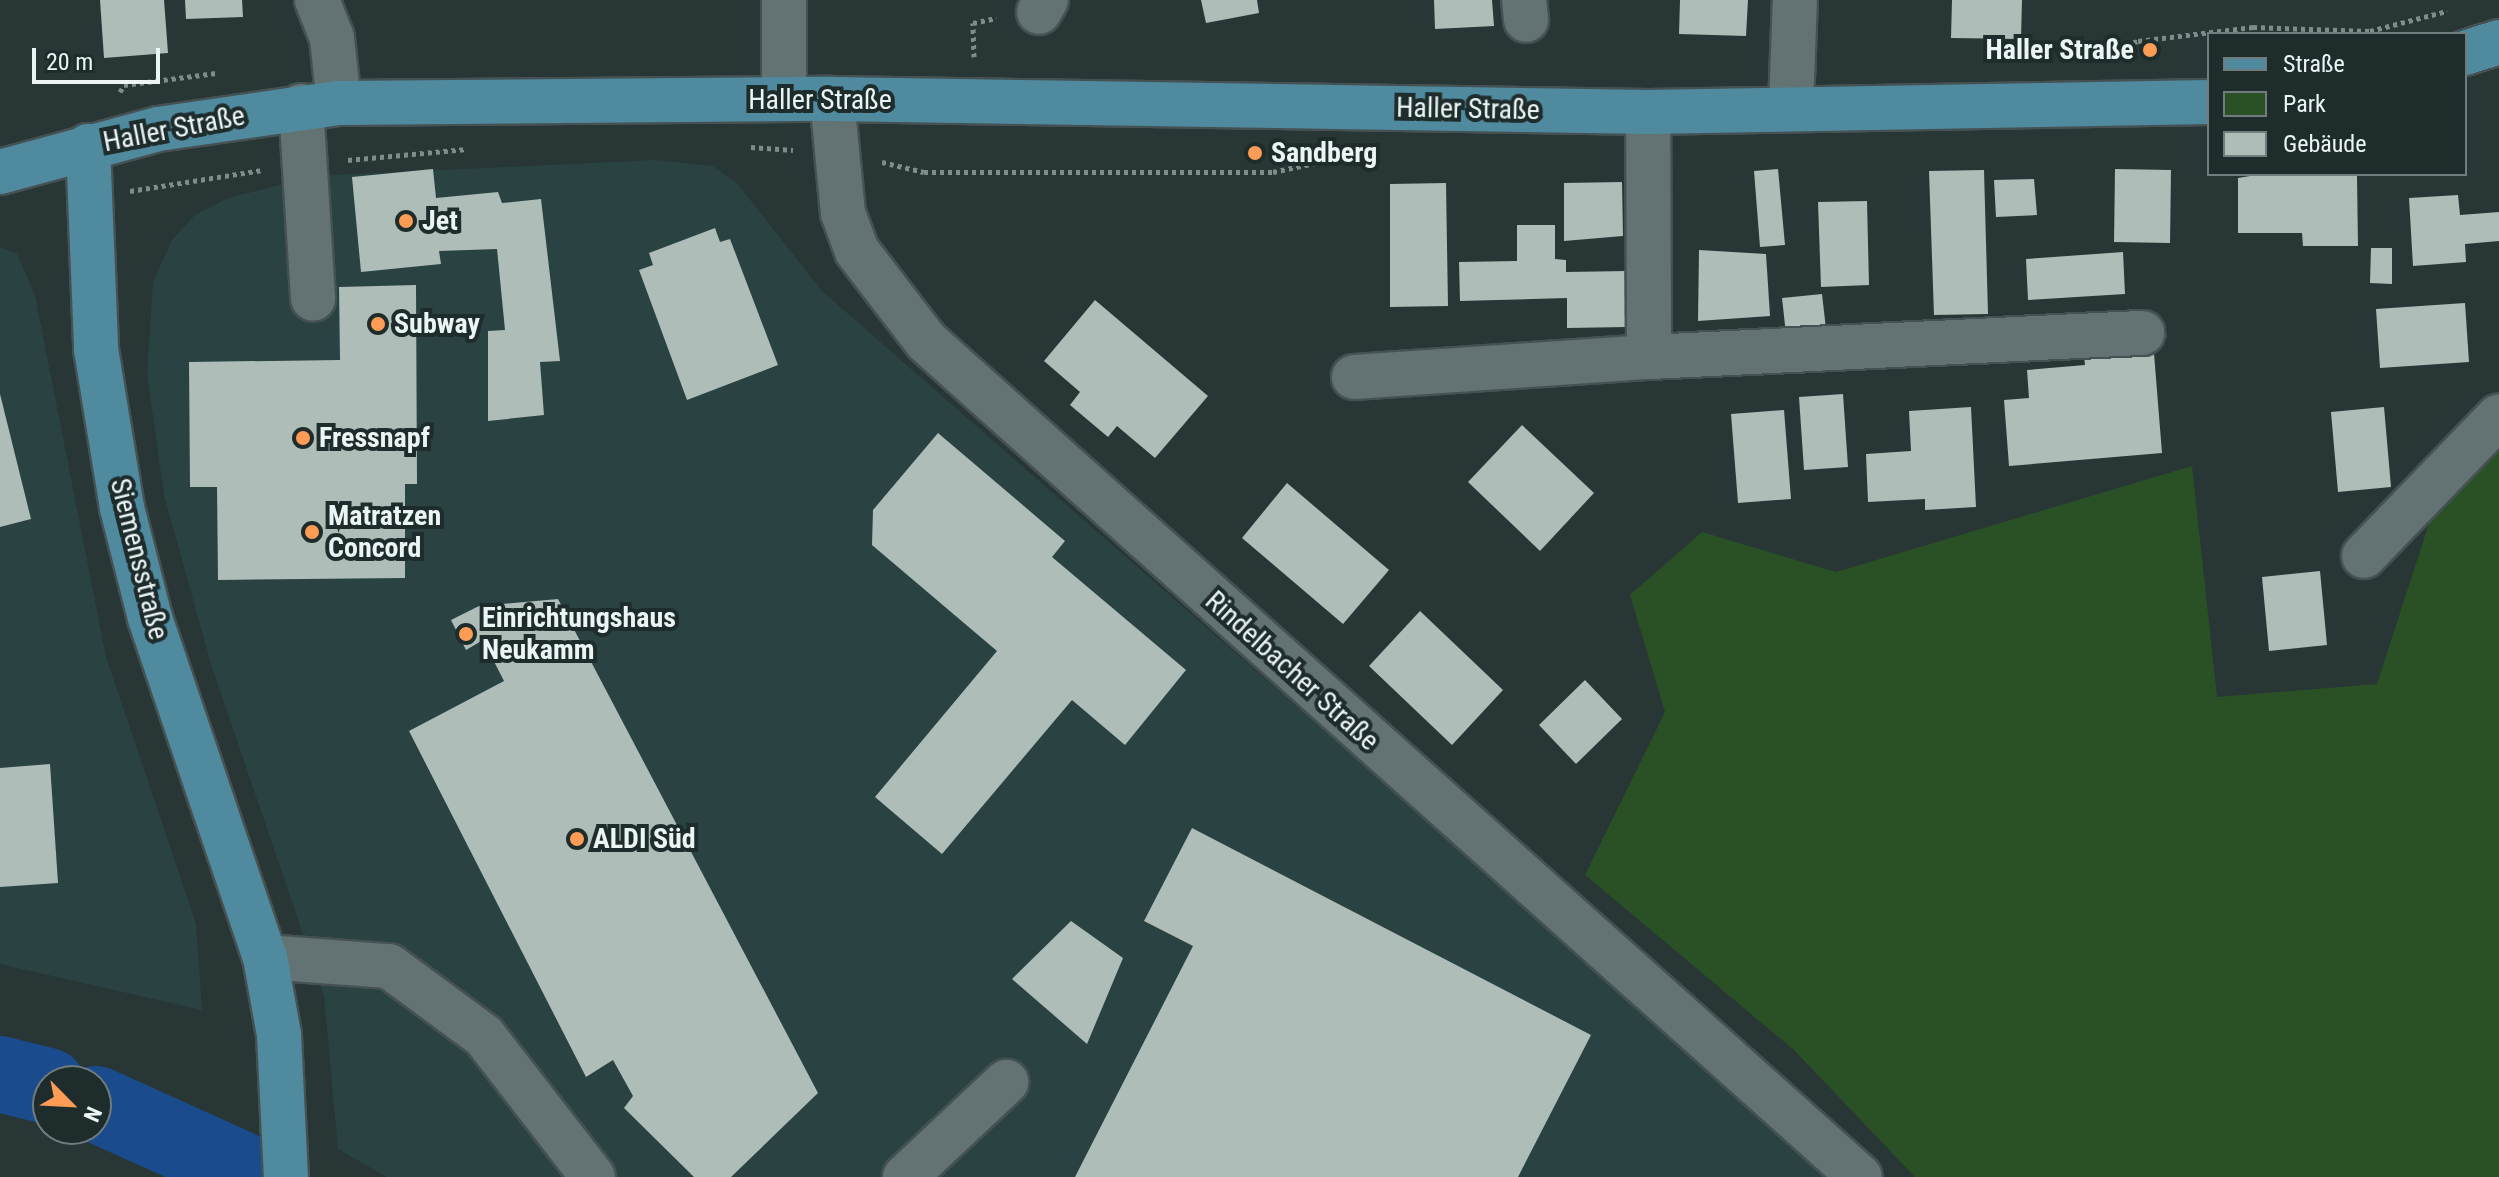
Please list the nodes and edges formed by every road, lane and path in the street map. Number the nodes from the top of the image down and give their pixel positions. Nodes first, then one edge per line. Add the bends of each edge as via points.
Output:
1 (317, 0) edge
2 (784, 0) edge
3 (1795, 0) edge
4 (2460, 8) dead end
5 (992, 19) dead end
6 (2212, 32) edge
7 (2207, 33) edge
8 (973, 41) dead end
9 (2499, 42) edge
10 (2467, 52) edge
11 (958, 58) dead end
12 (990, 59) dead end
13 (2073, 63) dead end
14 (784, 99) junction
15 (832, 99) junction
16 (2207, 102) edge
17 (320, 105) junction
18 (1791, 107) junction
19 (1648, 112) junction
20 (88, 146) junction
21 (735, 146) dead end
22 (484, 147) dead end
23 (836, 153) junction
24 (304, 164) junction
25 (0, 172) edge
26 (90, 198) junction
27 (313, 299) dead end
28 (2142, 333) dead end
29 (1649, 357) junction
30 (1354, 377) dead end
31 (2499, 416) edge
32 (2364, 556) dead end
33 (265, 957) junction
34 (1006, 1082) dead end
35 (286, 1177) edge
36 (593, 1177) edge
37 (905, 1177) edge
38 (1860, 1177) edge

1 - 17 street via 332,38
2 - 14 street
3 - 18 street
4 - 6 path via 2370,31 2253,27
5 - 8 path via 973,23
7 - 13 path via 2138,41
9 - 10 main road
11 - 12 path
14 - 15 main road, Haller Straße
14 - 17 main road, Haller Straße
15 - 19 main road, Haller Straße
15 - 23 street, Rindelbacher Straße
16 - 18 main road, Haller Straße
17 - 20 main road, Haller Straße
17 - 24 street
18 - 19 main road, Haller Straße
19 - 29 street
20 - 25 main road, Haller Straße
20 - 26 main road, Siemensstraße
21 - 23 path
22 - 24 path
23 - 38 street, Rindelbacher Straße via 843,213 857,251 926,341
24 - 26 path
24 - 27 street
26 - 33 main road, Siemensstraße via 96,349 122,508 150,618
28 - 29 street
29 - 30 street
31 - 32 street
33 - 35 main road, Siemensstraße via 284,1100
33 - 36 street via 389,966 484,1036
34 - 37 street

